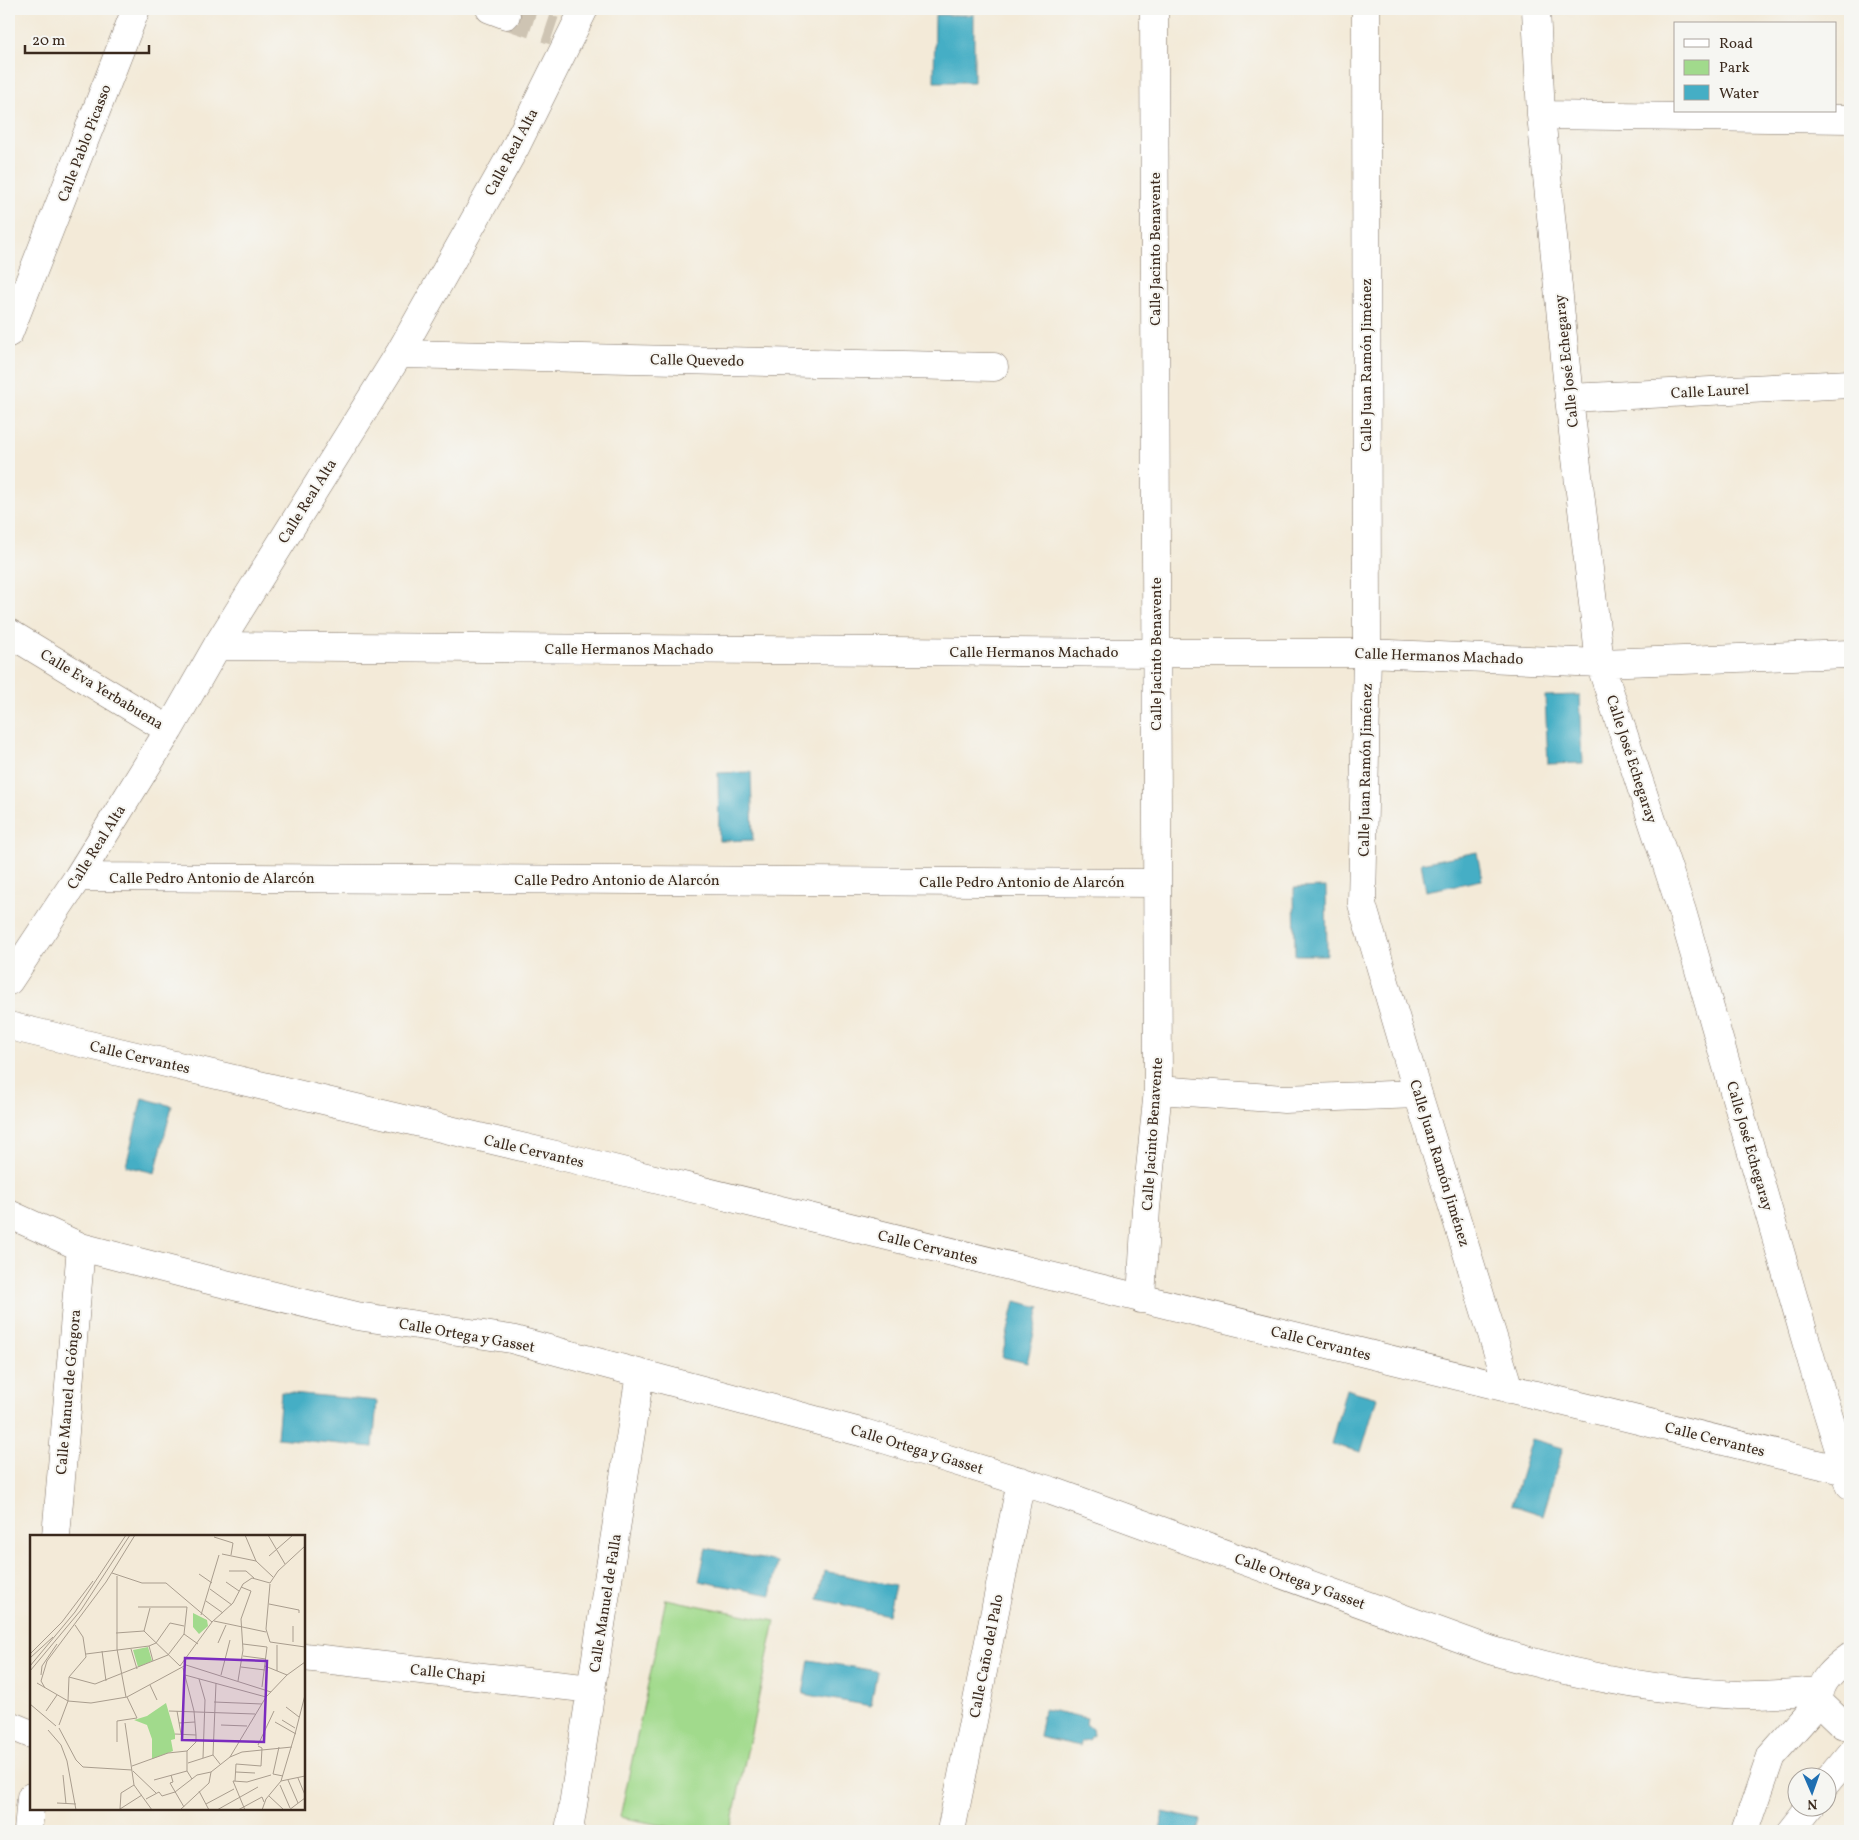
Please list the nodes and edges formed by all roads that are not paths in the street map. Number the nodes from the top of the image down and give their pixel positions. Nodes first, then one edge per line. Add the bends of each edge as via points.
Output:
1 (136, 9) edge
2 (584, 9) edge
3 (1154, 9) edge
4 (1366, 9) edge
5 (1536, 9) edge
6 (1541, 115) junction
7 (1850, 119) edge
8 (9, 333) edge
9 (399, 354) junction
10 (994, 367) dead end
11 (1850, 384) edge
12 (1569, 398) junction
13 (9, 633) edge
14 (217, 646) junction
15 (1367, 652) junction
16 (1156, 653) junction
17 (1850, 654) edge
18 (1600, 663) junction
19 (169, 730) junction
20 (78, 877) junction
21 (1156, 883) junction
22 (9, 981) edge
23 (9, 1026) edge
24 (1158, 1090) junction
25 (1418, 1094) junction
26 (9, 1214) edge
27 (81, 1247) junction
28 (1141, 1300) junction
29 (640, 1374) junction
30 (1510, 1389) junction
31 (1848, 1479) edge
32 (1021, 1481) junction
33 (56, 1535) edge
34 (305, 1657) edge
35 (1850, 1657) edge
36 (592, 1689) junction
37 (1819, 1696) junction
38 (9, 1725) edge
39 (1850, 1726) edge
40 (30, 1734) edge
41 (1850, 1754) edge
42 (1836, 1771) edge
43 (30, 1808) edge
44 (1802, 1818) edge
45 (28, 1831) edge
46 (569, 1831) edge
47 (951, 1831) edge
48 (1745, 1831) edge
49 (1792, 1831) edge

1 - 8 street, Calle Pablo Picasso
2 - 9 street, Calle Real Alta via 562,34 514,148
3 - 16 street, Calle Jacinto Benavente
4 - 15 street, Calle Juan Ramón Jiménez
5 - 6 street, Calle José Echegaray
6 - 7 street
6 - 12 street, Calle José Echegaray
9 - 10 street, Calle Quevedo
9 - 14 street, Calle Real Alta
11 - 12 street, Calle Laurel
12 - 18 street, Calle José Echegaray
13 - 19 street, Calle Eva Yerbabuena
14 - 16 street, Calle Hermanos Machado
14 - 19 street, Calle Real Alta
15 - 16 street, Calle Hermanos Machado
15 - 18 street, Calle Hermanos Machado
15 - 25 street, Calle Juan Ramón Jiménez via 1362,904
16 - 21 street, Calle Jacinto Benavente
17 - 18 street, Calle Hermanos Machado
18 - 31 street, Calle José Echegaray via 1682,911
19 - 20 street, Calle Real Alta
20 - 21 street, Calle Pedro Antonio de Alarcón
20 - 22 street, Calle Real Alta
21 - 24 street, Calle Jacinto Benavente
23 - 28 street, Calle Cervantes via 586,1163
24 - 25 street via 1284,1099
24 - 28 street, Calle Jacinto Benavente
25 - 30 street, Calle Juan Ramón Jiménez
26 - 27 street, Calle Ortega y Gasset
27 - 29 street, Calle Ortega y Gasset via 357,1316 511,1339
27 - 33 street, Calle Manuel de Góngora
28 - 30 street, Calle Cervantes
29 - 32 street, Calle Ortega y Gasset via 864,1433
29 - 36 street, Calle Manuel de Falla
30 - 31 street, Calle Cervantes
32 - 37 street, Calle Ortega y Gasset via 1531,1663 1659,1689
32 - 47 street, Calle Caño del Palo
34 - 36 street, Calle Chapi
35 - 37 street via 1832,1671
36 - 46 street, Calle Manuel de Falla
37 - 39 street via 1843,1725
37 - 48 street via 1771,1756
38 - 40 street
41 - 42 street
43 - 45 street
44 - 49 street

